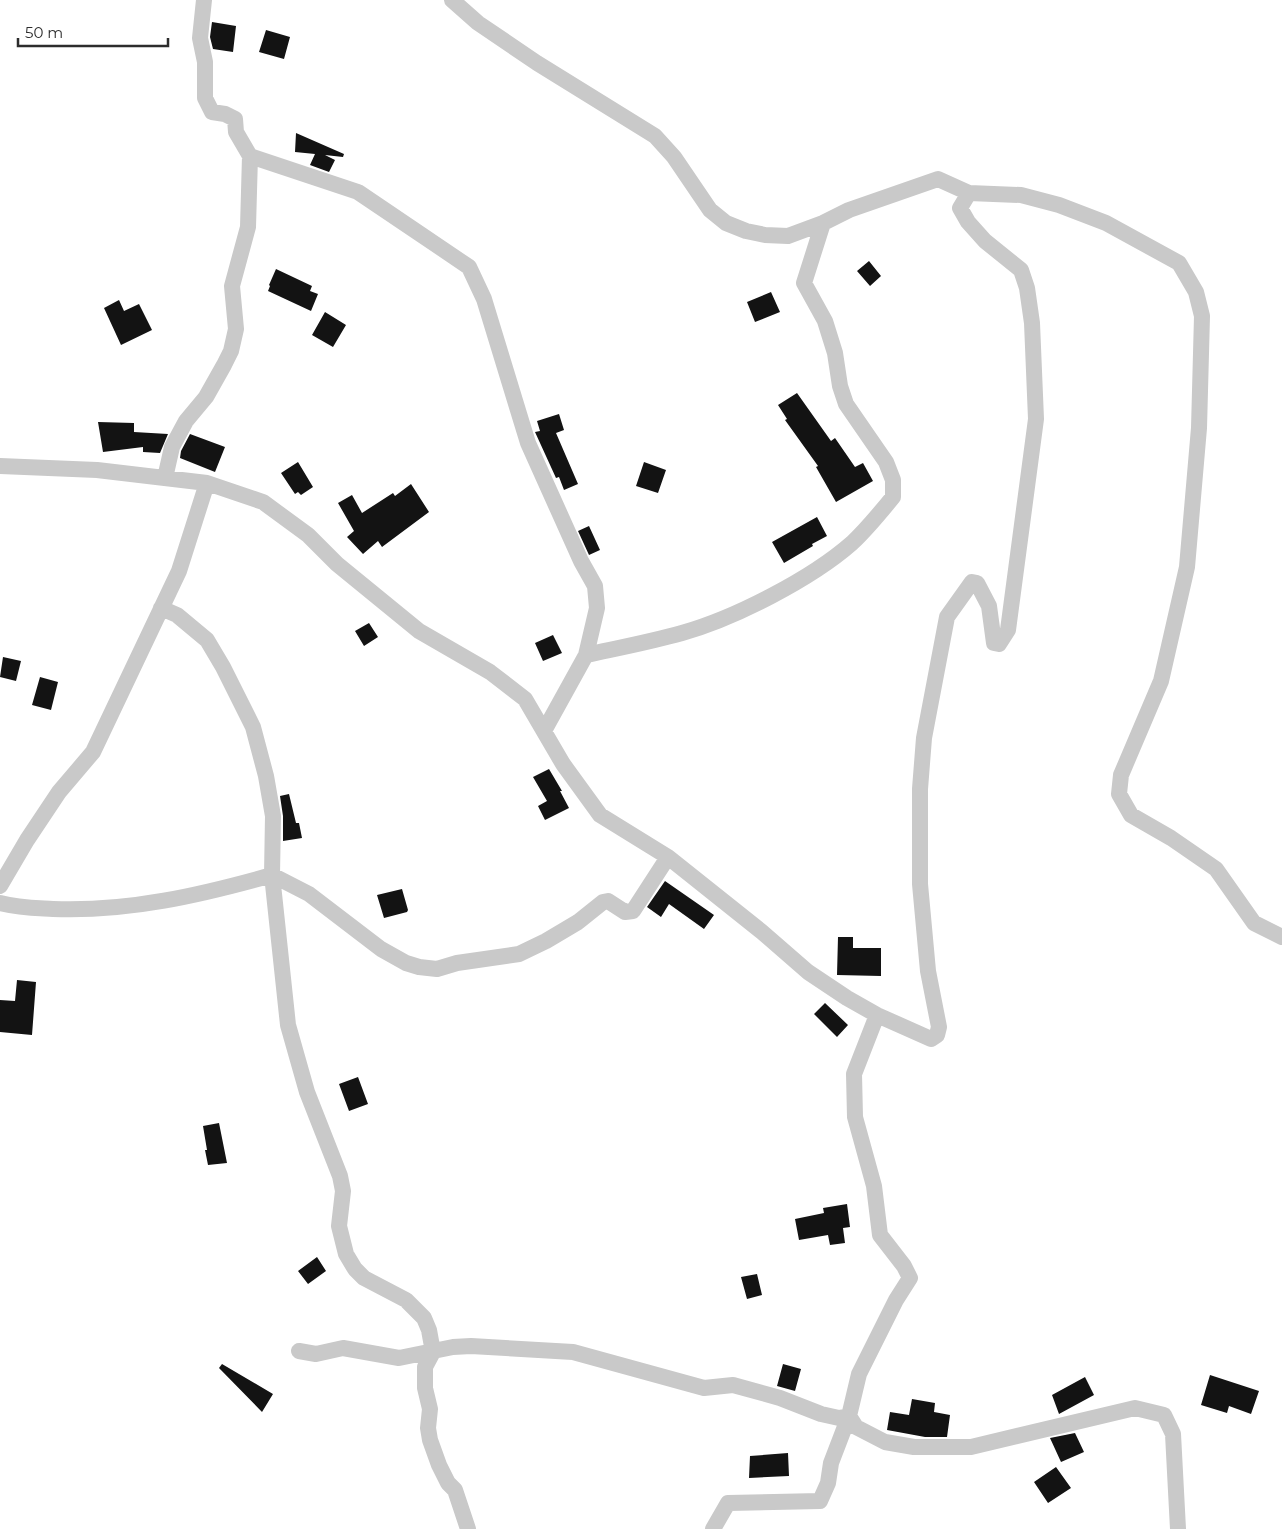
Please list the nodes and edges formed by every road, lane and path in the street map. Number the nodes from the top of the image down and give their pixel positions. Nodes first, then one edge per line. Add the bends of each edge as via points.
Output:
1 (204, 0) edge
2 (452, 0) edge
3 (250, 156) junction
4 (969, 193) junction
5 (823, 223) junction
6 (0, 466) edge
7 (165, 478) junction
8 (207, 483) junction
9 (161, 608) junction
10 (586, 655) junction
11 (544, 731) junction
12 (668, 857) junction
13 (272, 875) junction
14 (0, 886) edge
15 (0, 903) edge
16 (1282, 937) edge
17 (877, 1015) junction
18 (299, 1352) dead end
19 (433, 1352) junction
20 (849, 1416) junction
21 (468, 1529) edge
22 (713, 1529) edge
23 (1178, 1529) edge

1 - 3 street via 200,38 205,62 205,98 212,112 235,119 236,132
2 - 5 street via 478,23 537,63 655,136 674,157 710,210 726,223 765,235 788,236
3 - 7 street via 248,227 232,286 236,329 231,351 206,397 186,421 172,447
3 - 10 street via 358,192 469,267 484,299 528,443 595,586 596,608
4 - 5 street via 938,179 849,210
4 - 16 street via 1021,195 1059,204 1106,224 1179,264 1196,292 1202,316 1198,428 1186,567 1161,681 1121,775 1119,794 1131,815 1216,868 1254,924
4 - 17 street via 960,208 968,222 1020,270 1027,288 1032,323 1036,419 1008,630 999,644 994,643 989,606 977,583 972,582 947,617 924,738 920,789 920,884 928,970 939,1027 937,1035 931,1039
5 - 10 street via 804,283 826,321 846,404 886,462 893,498 852,542 779,591 690,630
6 - 7 street via 97,470
7 - 8 street
8 - 9 street via 179,571
8 - 11 street via 263,502 308,535 337,564 420,631 490,672 525,699
9 - 13 street via 177,615 207,640 253,727 273,816
9 - 14 street via 93,752 59,792
10 - 11 street
11 - 12 street via 600,815
12 - 13 street via 633,911 625,912 608,901 603,902 546,942 519,954 437,969 420,968 381,949 309,894
12 - 17 street via 808,972
13 - 15 street via 216,891 134,906 86,910 14,907
13 - 19 street via 288,1025 307,1092 340,1176 343,1192 339,1226 346,1254 364,1278 406,1300 424,1318
17 - 20 street via 854,1074 854,1117 874,1186 880,1234 910,1278 859,1374
18 - 19 street via 316,1354 343,1348 399,1358
19 - 20 street via 471,1346 573,1352 704,1388 733,1385 821,1414 839,1418
19 - 21 street via 424,1367 430,1408 430,1440 439,1465 455,1490
20 - 22 street via 820,1501 728,1503
20 - 23 street via 856,1427 885,1442 914,1447 971,1447 1135,1408 1164,1415 1172,1434

